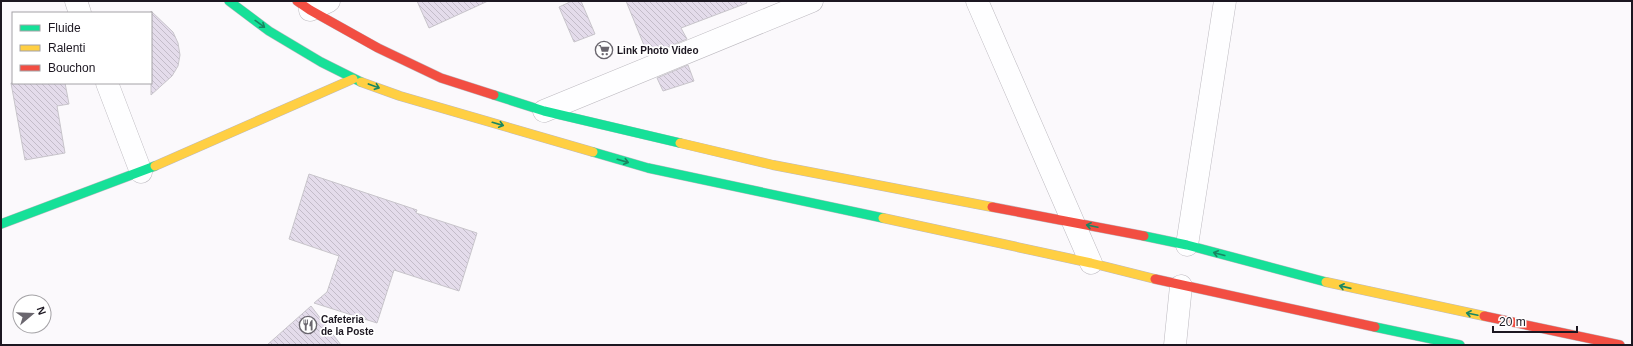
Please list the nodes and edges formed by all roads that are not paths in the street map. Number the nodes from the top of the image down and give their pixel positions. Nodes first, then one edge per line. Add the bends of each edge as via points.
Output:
1 (76, 1) edge
2 (229, 1) edge
3 (812, 1) edge
4 (977, 1) edge
5 (1225, 1) edge
6 (312, 4) edge
7 (80, 12) edge
8 (354, 79) junction
9 (107, 84) edge
10 (544, 111) junction
11 (141, 172) junction
12 (1073, 222) junction
13 (1, 224) edge
14 (1187, 245) junction
15 (1091, 263) junction
16 (1181, 286) junction
17 (1175, 345) edge
18 (1460, 345) edge
19 (1620, 345) edge

1 - 7 street
2 -> 8 main road via 269,31
3 - 10 street
4 - 12 street
5 - 14 street
6 - 10 main road via 378,48 441,78
8 - 11 main road
8 -> 15 main road via 400,96 648,168
9 - 11 street
10 - 12 main road via 773,165
11 - 13 main road
14 -> 12 main road
12 - 15 street
19 -> 14 main road via 1344,287
15 - 16 main road
16 - 17 street
16 - 18 main road

